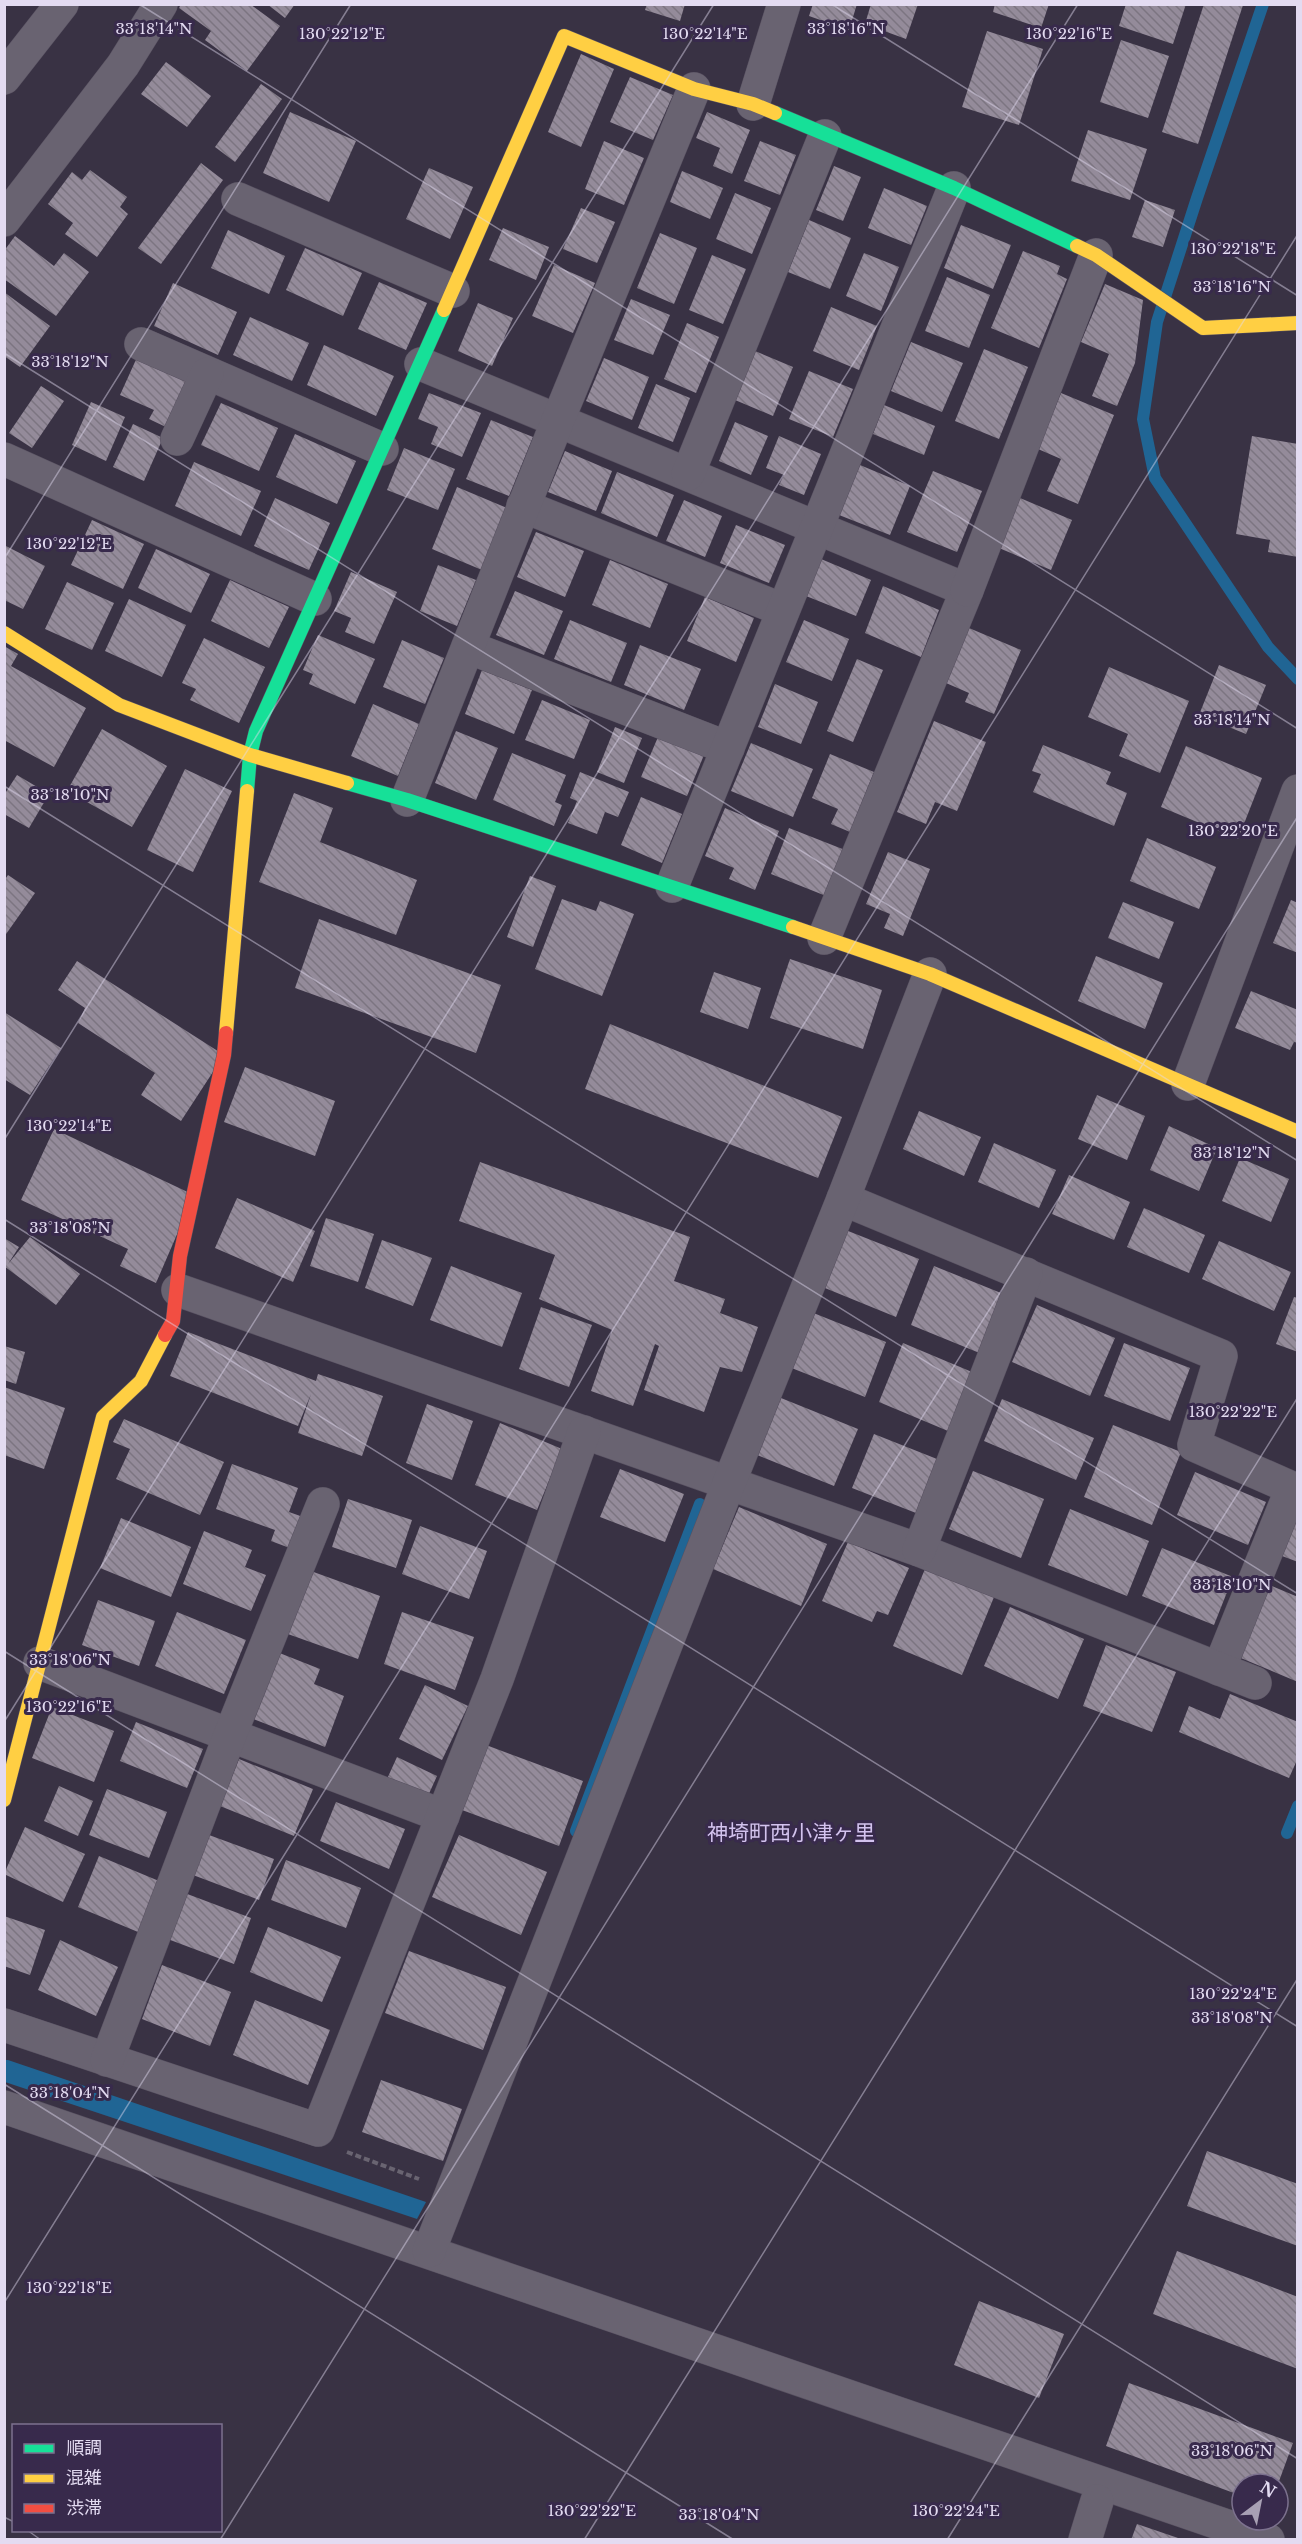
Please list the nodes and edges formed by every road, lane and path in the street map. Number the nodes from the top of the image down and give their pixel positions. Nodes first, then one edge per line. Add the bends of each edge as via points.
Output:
1 (62, 4) edge
2 (161, 4) edge
3 (784, 4) edge
4 (4, 78) edge
5 (694, 89) junction
6 (753, 104) junction
7 (825, 136) junction
8 (954, 188) junction
9 (238, 199) dead end
10 (4, 220) edge
11 (1096, 255) junction
12 (453, 291) junction
13 (1298, 323) edge
14 (141, 344) dead end
15 (421, 364) junction
16 (207, 374) junction
17 (558, 420) junction
18 (177, 439) dead end
19 (382, 448) junction
20 (4, 459) edge
21 (688, 474) junction
22 (523, 506) junction
23 (816, 527) junction
24 (967, 590) junction
25 (315, 599) junction
26 (783, 610) junction
27 (4, 633) edge
28 (468, 647) junction
29 (728, 748) junction
30 (250, 755) junction
31 (1298, 791) edge
32 (407, 800) junction
33 (672, 886) junction
34 (824, 938) junction
35 (930, 974) junction
36 (1188, 1084) junction
37 (1298, 1132) edge
38 (843, 1199) junction
39 (1026, 1274) junction
40 (178, 1290) junction
41 (584, 1432) junction
42 (729, 1483) junction
43 (323, 1504) dead end
44 (919, 1550) junction
45 (40, 1663) junction
46 (1219, 1669) junction
47 (1255, 1683) dead end
48 (230, 1735) junction
49 (4, 1800) edge
50 (443, 1816) junction
51 (4, 2025) edge
52 (107, 2060) junction
53 (4, 2107) edge
54 (318, 2130) junction
55 (452, 2192) junction
56 (429, 2251) junction
57 (1097, 2501) dead end
58 (1085, 2540) edge
59 (1268, 2540) edge

1 - 4 street
2 - 10 street via 123,65
3 - 6 street
5 - 6 street
5 - 12 street via 564,36
5 - 17 street
6 - 7 street
7 - 8 street
7 - 21 street
8 - 11 street
8 - 23 street
9 - 12 street
11 - 13 street via 1203,328
11 - 24 street
12 - 15 street
14 - 16 street
15 - 17 street
15 - 19 street
16 - 18 street
16 - 19 street
17 - 21 street
17 - 22 street
19 - 25 street
20 - 25 street
21 - 23 street
22 - 26 street
22 - 28 street
23 - 24 street
23 - 26 street
24 - 34 street
25 - 30 street via 256,731
26 - 29 street
27 - 30 street via 119,705
28 - 29 street
28 - 32 street
29 - 33 street
30 - 32 street
30 - 40 street via 224,1055 180,1256
31 - 36 street
32 - 33 street
33 - 34 street
34 - 35 street
35 - 36 street
35 - 38 street
36 - 37 street
38 - 39 street
38 - 42 street
39 - 44 street
39 - 46 street via 1221,1356 1194,1445 1292,1488
40 - 41 street
40 - 45 street via 173,1321 141,1381 104,1417
41 - 42 street
41 - 50 street via 497,1679
42 - 44 street
42 - 55 street
43 - 48 street
44 - 46 street
45 - 48 street
45 - 49 street
46 - 47 street
48 - 50 street
48 - 52 street
50 - 54 street
51 - 52 street
52 - 54 street
53 - 56 street
54 - 55 path via 338,2148
55 - 56 street
56 - 59 street
57 - 58 street

